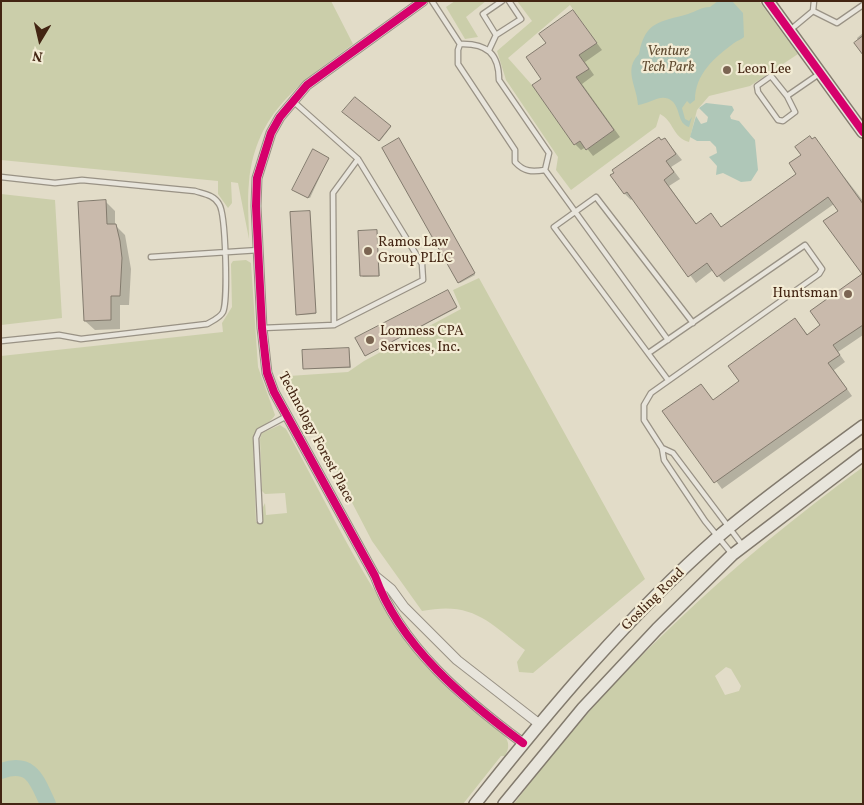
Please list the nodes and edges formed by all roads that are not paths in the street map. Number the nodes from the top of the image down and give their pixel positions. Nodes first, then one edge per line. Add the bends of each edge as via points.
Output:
1 (423, 1) edge
2 (432, 1) edge
3 (502, 1) edge
4 (509, 1) edge
5 (768, 1) edge
6 (814, 1) edge
7 (863, 5) edge
8 (813, 11) junction
9 (790, 31) junction
10 (496, 35) junction
11 (460, 44) junction
12 (489, 50) junction
13 (820, 73) junction
14 (787, 96) junction
15 (293, 101) junction
16 (863, 132) edge
17 (358, 159) junction
18 (545, 170) junction
19 (1, 177) edge
20 (576, 211) junction
21 (259, 250) junction
22 (224, 252) junction
23 (150, 257) dead end
24 (693, 323) junction
25 (334, 325) junction
26 (262, 328) junction
27 (668, 340) junction
28 (1, 341) edge
29 (650, 352) junction
30 (668, 380) junction
31 (287, 416) junction
32 (863, 426) edge
33 (662, 448) junction
34 (863, 455) edge
35 (260, 521) dead end
36 (729, 529) junction
37 (718, 537) junction
38 (743, 546) junction
39 (732, 555) junction
40 (375, 576) junction
41 (538, 723) junction
42 (523, 743) junction
43 (475, 804) edge
44 (504, 804) edge

1 - 15 street, Technology Forest Place via 307,85
2 - 11 lane
3 - 10 lane via 483,14
4 - 10 lane via 521,19
5 - 9 main road
6 - 8 lane
7 - 8 lane via 837,23
8 - 9 lane
9 - 13 main road
10 - 12 lane
11 - 12 lane via 474,44
11 - 18 lane via 458,64 515,150 515,162 521,169
12 - 18 lane via 499,66 498,80 549,153
13 - 14 lane
13 - 16 main road
14 - 14 lane via 771,76 757,86 778,120 795,112
15 - 17 lane
15 - 21 street, Technology Forest Place via 280,117 262,156 256,206
17 - 25 lane via 333,194
17 - 25 lane via 422,264 423,280
18 - 20 lane
19 - 22 lane via 55,183 91,181 195,191 212,196 220,205
20 - 24 lane via 596,197
20 - 27 lane
20 - 29 lane via 554,227
21 - 22 lane
21 - 26 street, Technology Forest Place
22 - 23 lane
22 - 28 lane via 226,301 222,315 207,324 81,339 59,335
24 - 27 lane
24 - 30 lane via 805,245 822,269
25 - 26 lane
26 - 31 street, Technology Forest Place via 267,374
27 - 29 lane
29 - 30 lane
30 - 33 lane via 651,393 644,405 644,420
31 - 35 lane via 259,431 256,438
31 - 40 street, Technology Forest Place
32 - 36 main road, Gosling Road via 765,498
33 - 36 lane via 673,453
33 - 37 lane via 664,460
34 - 38 main road, Gosling Road
36 - 37 main road, Gosling Road
36 - 38 lane
37 - 39 lane
37 - 41 main road, Gosling Road via 640,612
38 - 39 main road, Gosling Road
39 - 44 main road, Gosling Road via 583,708
40 - 41 street, Technology Forest Place via 457,660
40 - 42 street, Technology Forest Place via 395,617 437,672
41 - 42 main road, Gosling Road
42 - 43 main road, Gosling Road

